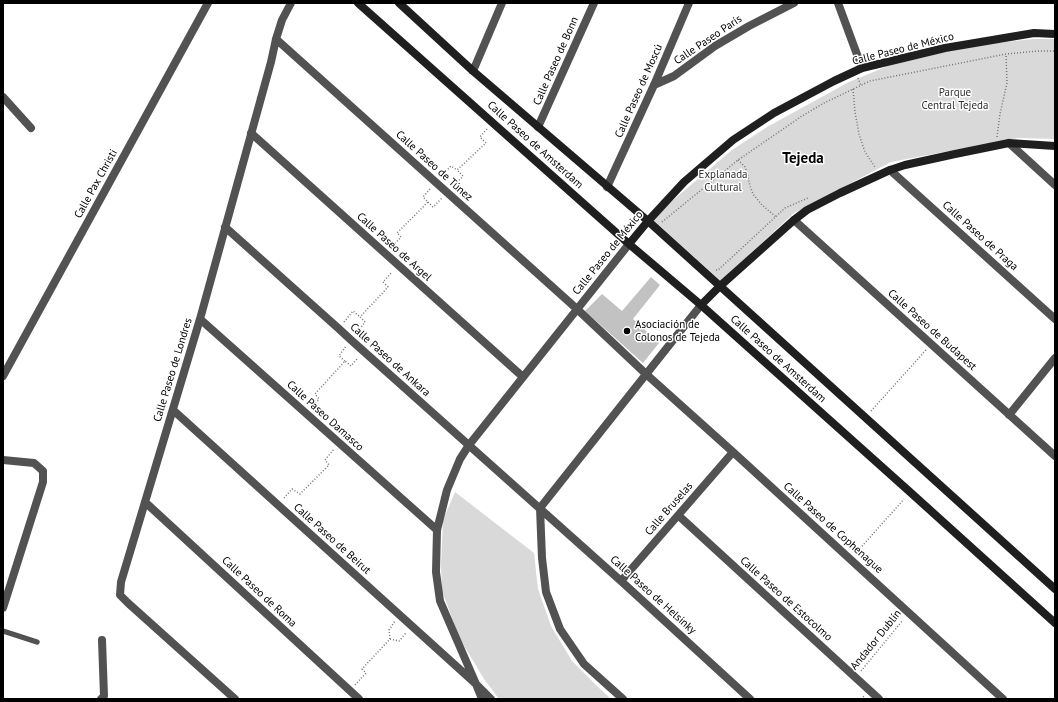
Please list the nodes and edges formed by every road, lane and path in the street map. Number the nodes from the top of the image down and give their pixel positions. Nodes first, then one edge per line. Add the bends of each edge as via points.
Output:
1 (208, 3) edge
2 (291, 3) edge
3 (358, 3) edge
4 (502, 3) edge
5 (594, 3) edge
6 (689, 3) edge
7 (794, 3) edge
8 (838, 3) edge
9 (403, 5) edge
10 (1055, 34) edge
11 (276, 39) junction
12 (1055, 51) edge
13 (1006, 54) junction
14 (862, 68) junction
15 (473, 71) junction
16 (654, 85) junction
17 (854, 90) junction
18 (3, 98) edge
19 (493, 123) junction
20 (538, 127) junction
21 (30, 128) dead end
22 (251, 133) junction
23 (997, 138) dead end
24 (1008, 143) junction
25 (1055, 146) edge
26 (738, 160) junction
27 (457, 170) junction
28 (876, 170) dead end
29 (890, 170) junction
30 (436, 183) junction
31 (1055, 186) edge
32 (607, 187) junction
33 (447, 193) junction
34 (428, 202) junction
35 (776, 217) dead end
36 (794, 220) junction
37 (648, 221) junction
38 (662, 226) dead end
39 (225, 227) junction
40 (630, 244) junction
41 (386, 254) junction
42 (398, 265) junction
43 (719, 287) junction
44 (701, 305) junction
45 (577, 309) junction
46 (360, 317) junction
47 (200, 319) junction
48 (1055, 319) edge
49 (338, 328) junction
50 (351, 340) junction
51 (931, 344) junction
52 (364, 352) junction
53 (1055, 358) edge
54 (345, 361) junction
55 (646, 374) junction
56 (3, 376) edge
57 (523, 377) junction
58 (173, 410) junction
59 (306, 413) junction
60 (1009, 415) junction
61 (865, 418) junction
62 (340, 444) junction
63 (469, 445) junction
64 (733, 452) junction
65 (1055, 456) edge
66 (3, 460) edge
67 (910, 492) junction
68 (145, 502) junction
69 (278, 505) junction
70 (540, 508) junction
71 (679, 516) junction
72 (437, 530) junction
73 (850, 559) junction
74 (622, 581) junction
75 (1055, 588) edge
76 (3, 608) edge
77 (909, 612) junction
78 (400, 615) junction
79 (1055, 623) edge
80 (413, 626) junction
81 (3, 631) edge
82 (390, 639) junction
83 (102, 640) dead end
84 (37, 642) dead end
85 (856, 678) junction
86 (476, 684) junction
87 (350, 691) junction
88 (104, 698) edge
89 (235, 699) edge
90 (359, 699) edge
91 (482, 699) edge
92 (491, 699) edge
93 (623, 699) edge
94 (750, 699) edge
95 (879, 699) edge
96 (1003, 699) edge

1 - 56 street, Calle Pax Christi
2 - 11 street, Calle Paseo de Londres
3 - 19 main road, Calle Paseo de Amsterdam
4 - 15 street
5 - 20 street, Calle Paseo de Bonn
6 - 16 street, Calle Paseo de Moscú
7 - 16 street, Calle Paseo París via 749,26 715,46 674,76
8 - 14 street
9 - 15 main road, Calle Paseo de Amsterdam
10 - 14 main road, Calle Paseo de México via 1034,33 945,48
11 - 22 street, Calle Paseo de Londres
11 - 30 street, Calle Paseo de Túnez
12 - 13 path
13 - 17 path via 870,82
13 - 23 path via 1007,82
14 - 37 main road, Calle Paseo de México via 774,113 733,140 684,182
15 - 20 main road, Calle Paseo de Amsterdam
16 - 32 street, Calle Paseo de Moscú
17 - 26 path via 802,116
17 - 28 path via 859,134 865,152
18 - 21 street
19 - 27 path via 480,138 486,143
19 - 40 main road, Calle Paseo de Amsterdam
20 - 32 main road, Calle Paseo de Amsterdam
22 - 39 street, Calle Paseo de Londres
22 - 41 street, Calle Paseo de Argel
24 - 25 main road
24 - 29 main road
24 - 31 street
26 - 35 path via 746,167 753,194
26 - 38 path via 662,221
27 - 30 path via 451,166
27 - 33 path via 462,176
29 - 36 main road via 807,210
29 - 48 street, Calle Paseo de Praga
30 - 33 street, Calle Paseo de Túnez
30 - 34 path via 423,196
32 - 37 main road, Calle Paseo de Amsterdam
33 - 34 path via 433,207
33 - 45 street, Calle Paseo de Túnez
34 - 41 path via 397,233 401,237
36 - 43 main road
36 - 51 street, Calle Paseo de Budapest
37 - 40 main road, Calle Paseo de México
37 - 43 main road, Calle Paseo de Amsterdam
39 - 47 street, Calle Paseo de Londres
39 - 49 street, Calle Paseo de Ankara
40 - 44 main road, Calle Paseo de Amsterdam
40 - 45 street, Calle Paseo de México
41 - 42 street, Calle Paseo de Argel
42 - 46 path via 383,282 388,287
42 - 57 street, Calle Paseo de Argel
43 - 44 main road
43 - 61 main road, Calle Paseo de Amsterdam
44 - 55 street
44 - 67 main road, Calle Paseo de Amsterdam
45 - 55 street, Calle Paseo de Túnez
45 - 57 street, Calle Paseo de México
46 - 49 path via 353,311
46 - 50 path via 365,322
47 - 58 street, Calle Paseo de Londres
47 - 59 street, Calle Paseo Damasco
49 - 50 street, Calle Paseo de Ankara
50 - 52 street, Calle Paseo de Ankara
50 - 54 path via 339,356
51 - 60 street, Calle Paseo de Budapest
51 - 61 path
52 - 54 path via 351,366
52 - 63 street, Calle Paseo de Ankara
53 - 60 street
54 - 59 path via 315,394 319,399
55 - 64 street, Calle Paseo de Cophenague
55 - 70 street
57 - 63 street, Calle Paseo de México
58 - 68 street, Calle Paseo de Londres
58 - 69 street, Calle Paseo de Beirut
59 - 62 street, Calle Paseo Damasco
60 - 65 street, Calle Paseo de Budapest
61 - 75 main road, Calle Paseo de Amsterdam
62 - 69 path via 325,460 329,465 300,494 292,489
62 - 72 street, Calle Paseo Damasco
63 - 70 street, Calle Paseo de Ankara
63 - 72 street, Calle Paseo de México via 447,490
64 - 71 street, Calle Bruselas
64 - 73 street, Calle Paseo de Cophenague
66 - 76 street via 34,463 43,471 43,482
67 - 73 path
67 - 79 main road, Calle Paseo de Amsterdam
68 - 87 street, Calle Paseo de Roma
68 - 89 street, Calle Paseo de Londres via 120,582 120,595
69 - 78 street, Calle Paseo de Beirut
70 - 74 street, Calle Paseo de Helsinky
70 - 93 street via 546,592 560,629 584,664
71 - 74 street, Calle Bruselas
71 - 85 street, Calle Paseo de Estocolmo
72 - 86 street, Calle Paseo de México via 436,572 440,601
73 - 77 street, Calle Paseo de Cophenague
74 - 94 street, Calle Paseo de Helsinky
77 - 85 path, Andador Dublín
77 - 96 street, Calle Paseo de Cophenague
78 - 80 street, Calle Paseo de Beirut
78 - 82 path via 389,630
80 - 82 path via 399,641
80 - 86 street, Calle Paseo de Beirut
81 - 84 lane
82 - 87 path via 362,669 366,674
83 - 88 street
85 - 95 street, Calle Paseo de Estocolmo
86 - 91 street
86 - 92 street, Calle Paseo de México
87 - 90 street, Calle Paseo de Roma

